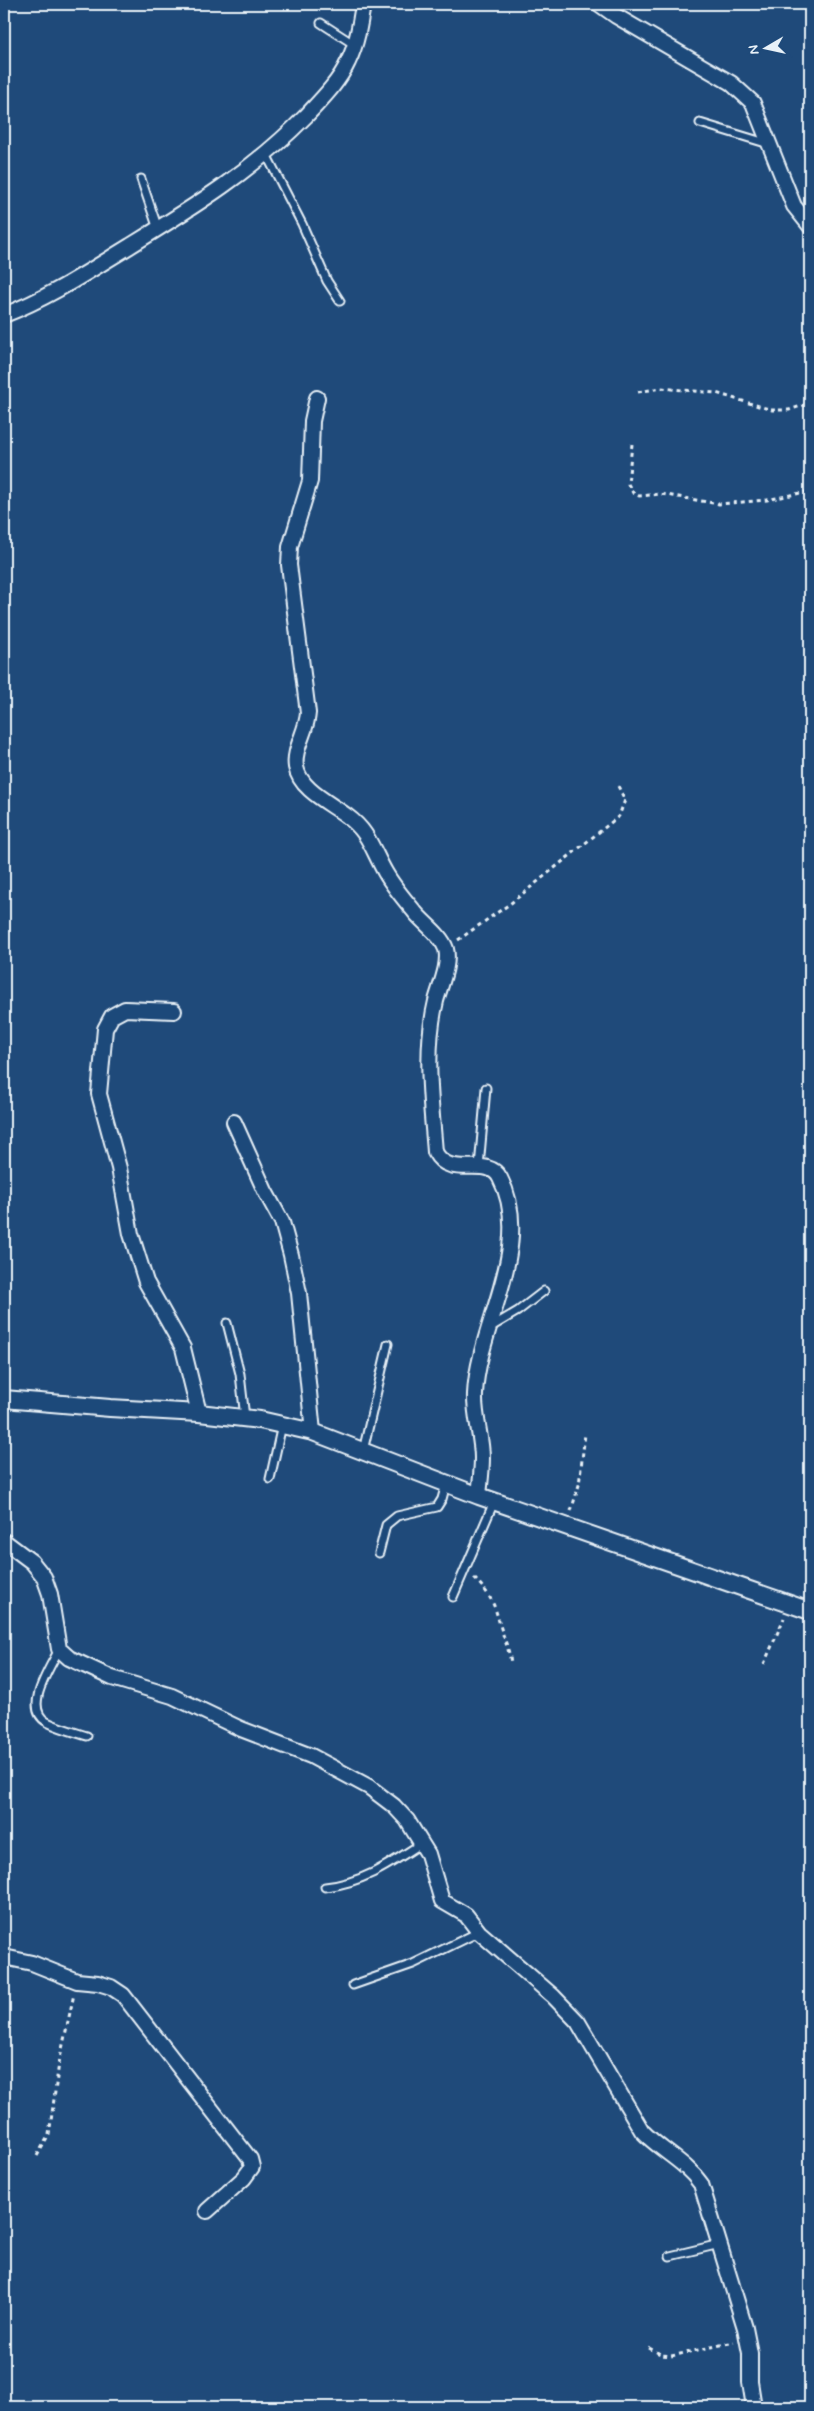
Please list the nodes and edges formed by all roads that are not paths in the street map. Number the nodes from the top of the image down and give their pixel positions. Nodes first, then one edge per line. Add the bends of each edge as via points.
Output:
1 (363, 4) edge
2 (599, 4) edge
3 (321, 23) dead end
4 (356, 45) junction
5 (700, 123) dead end
6 (770, 144) junction
7 (266, 154) junction
8 (141, 179) dead end
9 (810, 226) edge
10 (158, 229) junction
11 (340, 301) dead end
12 (4, 315) edge
13 (317, 398) dead end
14 (174, 1011) dead end
15 (486, 1088) dead end
16 (234, 1122) dead end
17 (479, 1167) junction
18 (544, 1291) dead end
19 (227, 1323) dead end
20 (489, 1329) junction
21 (388, 1344) dead end
22 (4, 1399) edge
23 (199, 1412) junction
24 (245, 1419) junction
25 (282, 1425) junction
26 (313, 1432) junction
27 (363, 1451) junction
28 (270, 1479) dead end
29 (446, 1484) junction
30 (487, 1499) junction
31 (4, 1541) edge
32 (379, 1554) dead end
33 (452, 1597) dead end
34 (810, 1611) edge
35 (59, 1649) junction
36 (87, 1736) dead end
37 (422, 1843) junction
38 (325, 1887) dead end
39 (479, 1932) junction
40 (4, 1957) edge
41 (353, 1985) dead end
42 (207, 2211) dead end
43 (720, 2244) junction
44 (670, 2256) dead end
45 (754, 2407) edge

1 - 4 street
2 - 6 street via 740,90 753,103
3 - 4 lane
4 - 7 street via 348,64 322,100
5 - 6 lane
6 - 9 street via 794,206
7 - 10 street via 227,185
7 - 11 lane via 327,281
8 - 10 lane
10 - 12 street via 49,296
13 - 17 street via 312,421 310,481 290,547 289,566 308,713 295,755 296,768 301,780 359,826 370,840 393,886 446,949 428,1056 435,1152 440,1161 450,1166
14 - 23 street via 125,1009 112,1016 105,1029 99,1094 112,1139 131,1234 146,1282 183,1348
15 - 17 lane
16 - 26 street via 282,1222 291,1255 299,1293
17 - 20 street via 486,1167 499,1176 511,1215 511,1246
18 - 20 lane
19 - 24 lane via 240,1374
20 - 30 street via 475,1393
21 - 27 lane
22 - 23 street
23 - 24 street
24 - 25 street
25 - 26 street
25 - 28 lane
26 - 27 street
27 - 29 street
29 - 30 street
29 - 32 lane via 437,1507 397,1516 386,1525
30 - 33 lane via 465,1569
30 - 34 street
31 - 35 street via 32,1562 44,1577
35 - 36 lane via 36,1700 37,1711 46,1722
35 - 37 street via 79,1665 172,1696 241,1729 330,1765 369,1787 394,1806
37 - 38 lane via 362,1880
37 - 39 street via 442,1901 460,1910
39 - 41 lane via 413,1964
39 - 43 street via 578,2022 642,2131 655,2145 692,2172 701,2184
40 - 42 street via 32,1963 77,1981 111,1987 123,1995 250,2159 252,2167 244,2178
43 - 44 lane
43 - 45 street via 747,2340

